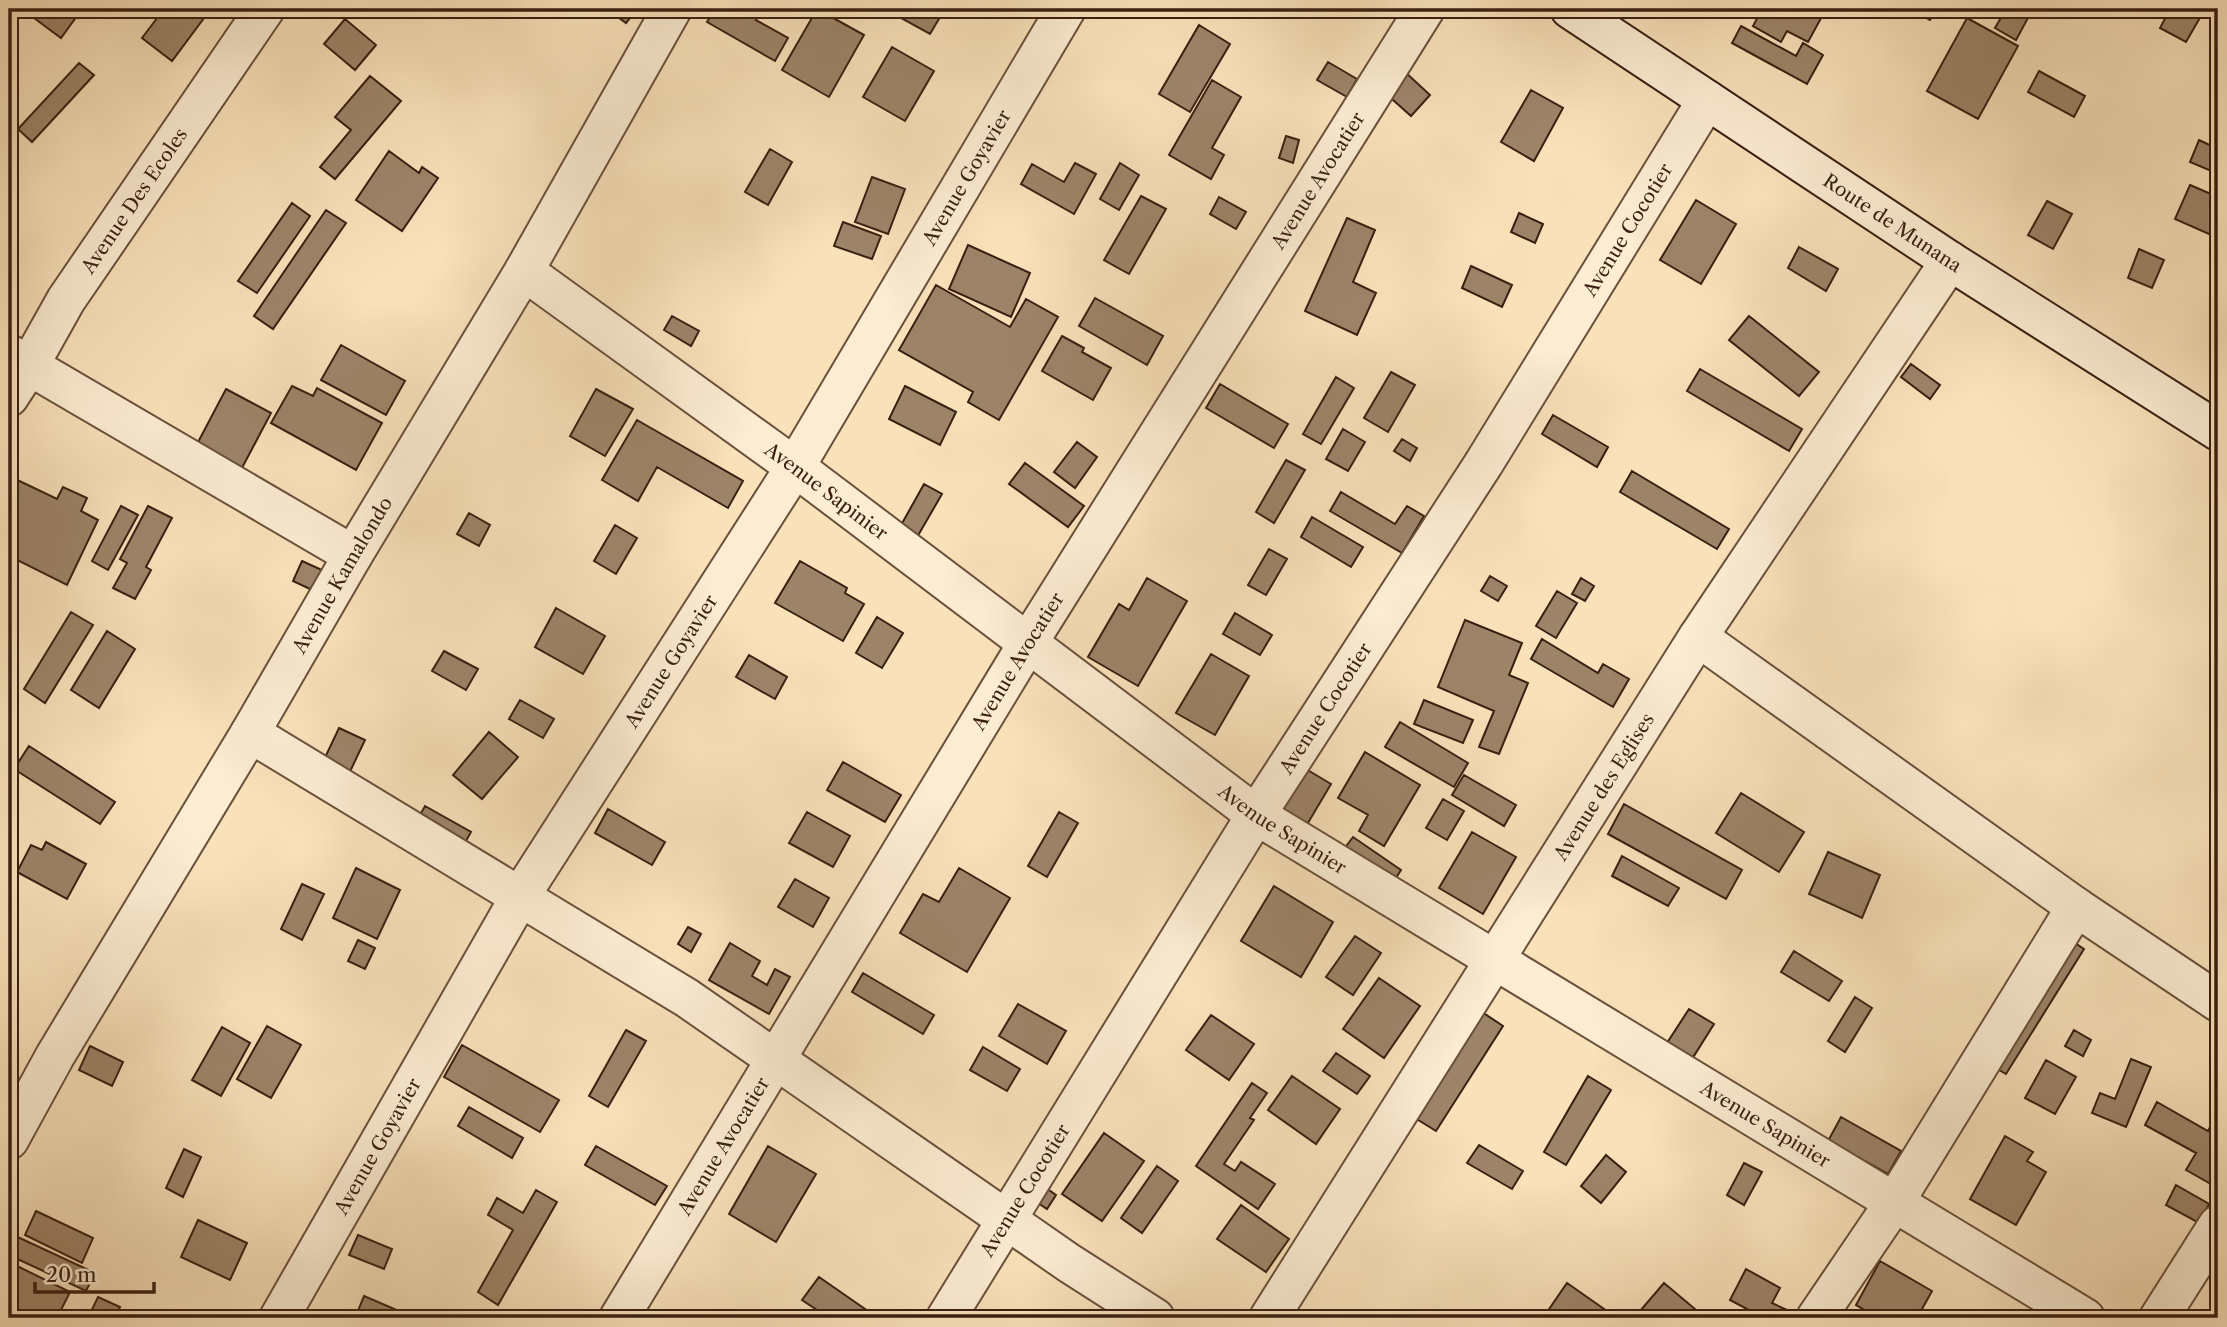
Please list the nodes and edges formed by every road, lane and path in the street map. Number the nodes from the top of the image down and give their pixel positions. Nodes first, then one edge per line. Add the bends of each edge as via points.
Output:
1 (265, 9) edge
2 (672, 9) edge
3 (1066, 9) edge
4 (1425, 9) edge
5 (1570, 9) edge
6 (1707, 100) junction
7 (1951, 261) junction
8 (524, 271) junction
9 (16, 372) edge
10 (2218, 430) edge
11 (795, 467) junction
12 (353, 555) junction
13 (1698, 637) junction
14 (1028, 643) junction
15 (250, 733) junction
16 (1256, 815) junction
17 (521, 895) junction
18 (2076, 907) junction
19 (1496, 960) junction
20 (2218, 1002) edge
21 (776, 1061) junction
22 (9, 1140) edge
23 (1894, 1203) junction
24 (1007, 1220) junction
25 (2218, 1225) edge
26 (279, 1318) edge
27 (619, 1318) edge
28 (946, 1318) edge
29 (1155, 1318) edge
30 (1269, 1318) edge
31 (1816, 1318) edge
32 (2085, 1318) edge
33 (2160, 1318) edge

1 - 9 street, Avenue Des Ecoles
2 - 8 street, Avenue Kamalondo
3 - 11 street, Avenue Goyavier
4 - 14 street, Avenue Avocatier
5 - 6 street, Route de Munana
6 - 7 street, Route de Munana
6 - 16 street, Avenue Cocotier via 1485,463
7 - 10 street, Route de Munana
7 - 13 street, Avenue des Eglises
8 - 11 street, Avenue Sapinier
8 - 12 street, Avenue Kamalondo
9 - 12 street
11 - 14 street, Avenue Sapinier
11 - 17 street, Avenue Goyavier
12 - 15 street, Avenue Kamalondo
13 - 18 street
13 - 19 street, Avenue des Eglises
14 - 16 street, Avenue Sapinier
14 - 21 street, Avenue Avocatier
15 - 17 street
15 - 22 street, Avenue Kamalondo
16 - 19 street, Avenue Sapinier
16 - 24 street, Avenue Cocotier
17 - 21 street via 687,998
17 - 26 street, Avenue Goyavier
18 - 20 street
18 - 23 street
19 - 23 street, Avenue Sapinier
19 - 30 street, Avenue des Eglises
21 - 24 street
21 - 27 street, Avenue Avocatier
23 - 31 street
23 - 32 street, Avenue Sapinier
24 - 28 street, Avenue Cocotier
24 - 29 street
25 - 33 street

